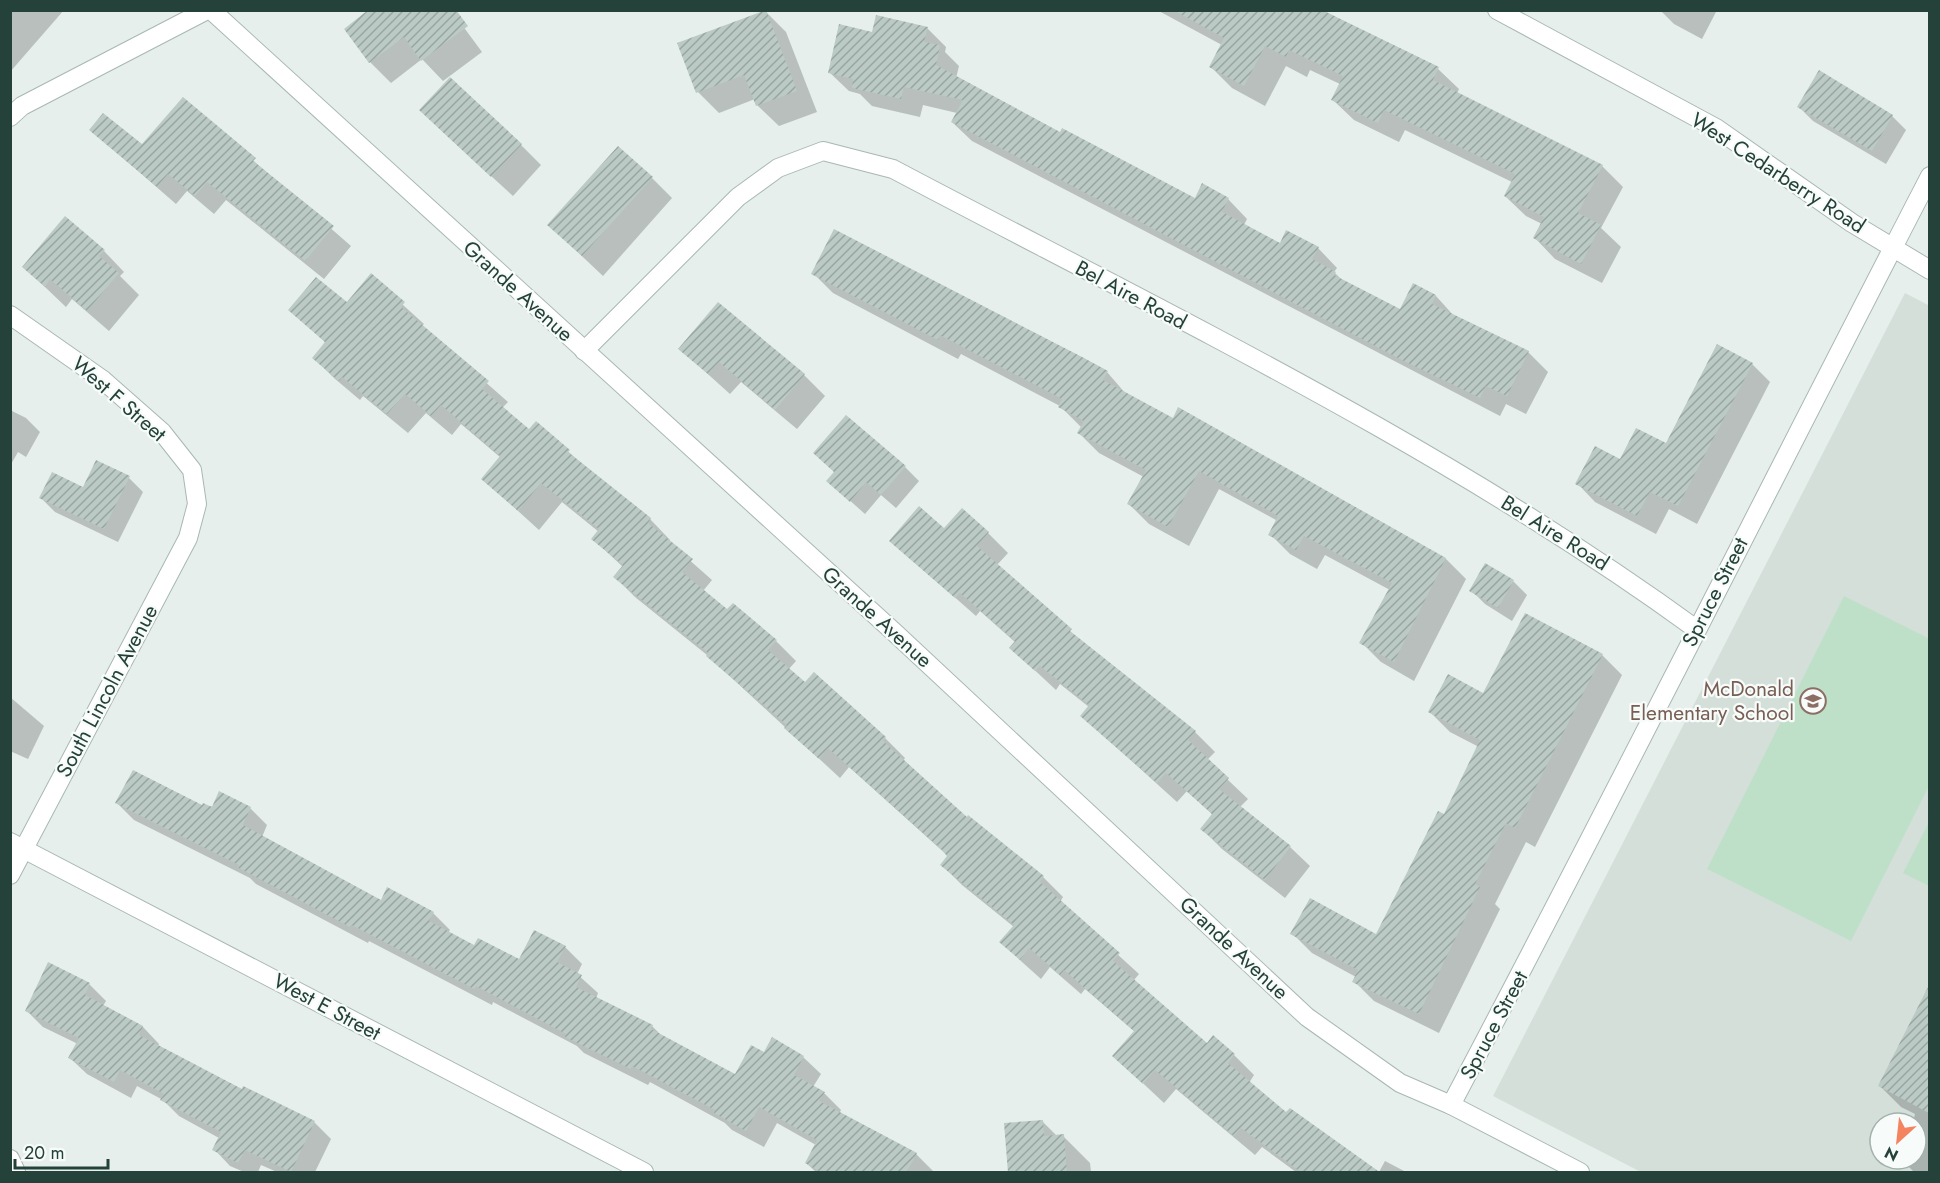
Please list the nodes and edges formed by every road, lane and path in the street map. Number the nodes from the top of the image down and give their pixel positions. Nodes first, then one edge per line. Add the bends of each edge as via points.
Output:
1 (209, 10) edge
2 (1497, 10) edge
3 (10, 117) edge
4 (1929, 176) edge
5 (1893, 247) junction
6 (1929, 270) edge
7 (10, 315) edge
8 (584, 351) junction
9 (197, 504) joint
10 (1696, 629) junction
11 (17, 846) edge
12 (10, 875) edge
13 (1451, 1105) junction
14 (10, 1159) edge
15 (16, 1173) edge
16 (644, 1173) edge
17 (1580, 1173) edge

1 - 3 street via 22,106
1 - 8 street, Grande Avenue
2 - 5 street, West Cedarberry Road via 1716,128
4 - 5 street, Spruce Street
5 - 6 street, West Cedarberry Road
5 - 10 street, Spruce Street
7 - 9 street, West F Street via 104,380 162,432 192,470
8 - 10 street, Bel Aire Road via 738,197 778,168 823,151 893,169 1400,438 1616,571
8 - 13 street, Grande Avenue via 894,632 1307,1017 1400,1083
9 - 11 street, South Lincoln Avenue via 188,538
10 - 13 street, Spruce Street via 1603,817
11 - 12 street, South Lincoln Avenue
11 - 16 street, West E Street
13 - 17 street, Grande Avenue
14 - 15 street

